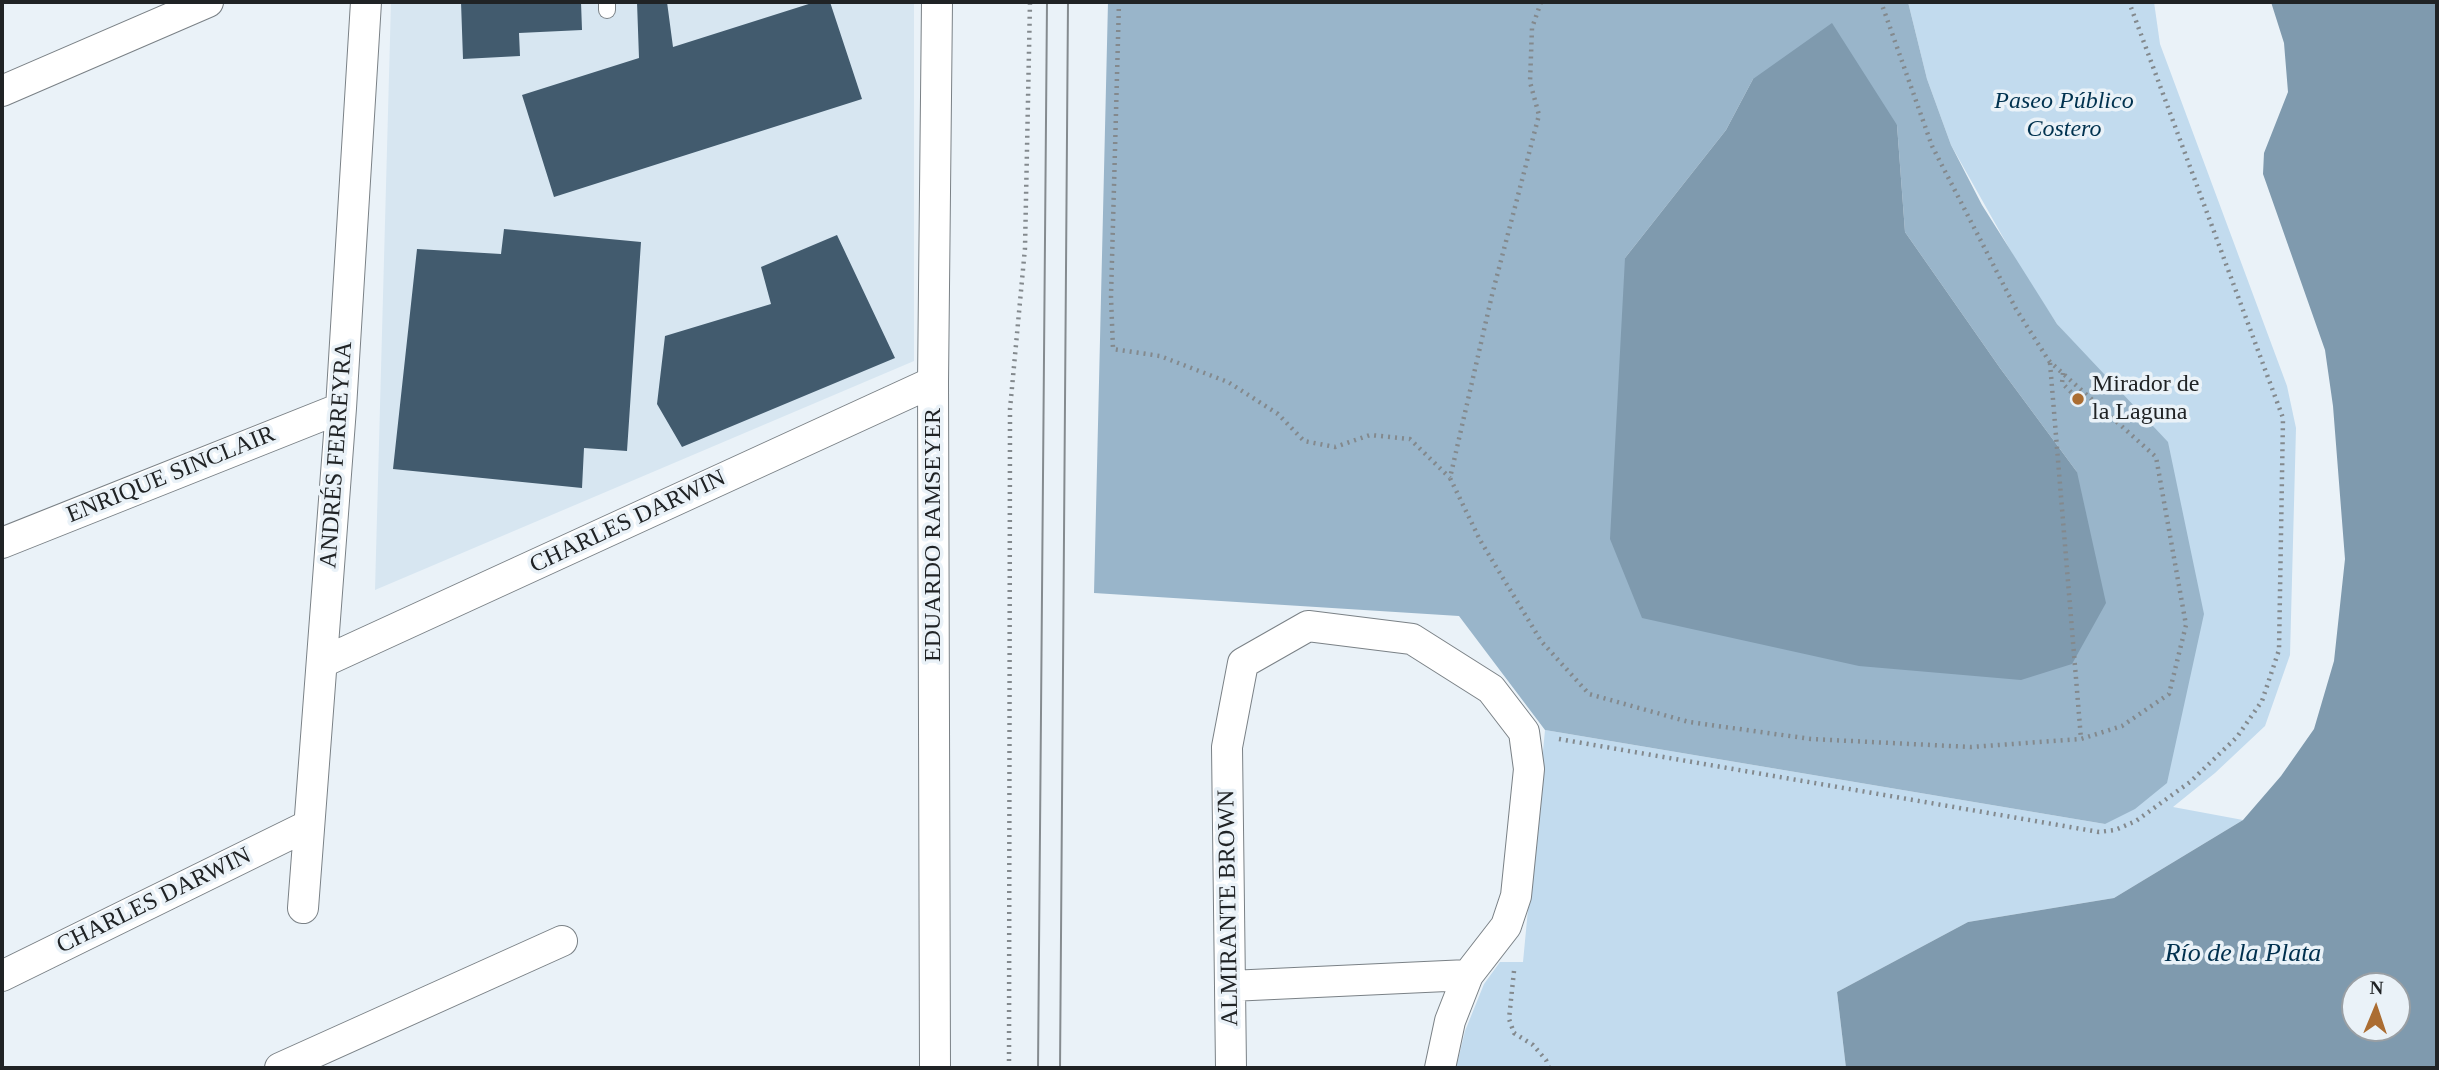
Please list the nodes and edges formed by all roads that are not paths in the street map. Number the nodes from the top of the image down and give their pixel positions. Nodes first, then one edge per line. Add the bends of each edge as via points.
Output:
1 (208, 2) edge
2 (366, 2) edge
3 (937, 2) edge
4 (2, 91) edge
5 (933, 382) junction
6 (341, 408) junction
7 (2, 543) edge
8 (323, 662) junction
9 (307, 826) junction
10 (303, 908) dead end
11 (562, 941) dead end
12 (1468, 975) junction
13 (2, 976) edge
14 (1230, 986) junction
15 (280, 1068) edge
16 (935, 1068) edge
17 (1231, 1068) edge
18 (1440, 1068) edge

1 - 4 street
2 - 6 street, ANDRÉS FERREYRA
3 - 5 street, EDUARDO RAMSEYER
5 - 8 street, CHARLES DARWIN
5 - 16 street, EDUARDO RAMSEYER
6 - 7 street, ENRIQUE SINCLAIR
6 - 8 street, ANDRÉS FERREYRA
8 - 9 street, ANDRÉS FERREYRA
9 - 10 street, ANDRÉS FERREYRA
9 - 13 street, CHARLES DARWIN
11 - 15 street
12 - 14 street
12 - 14 street, ALMIRANTE BROWN via 1506,926 1516,896 1529,769 1524,732 1491,689 1412,639 1308,626 1243,663 1227,747
12 - 18 street via 1450,1021
14 - 17 street, ALMIRANTE BROWN

